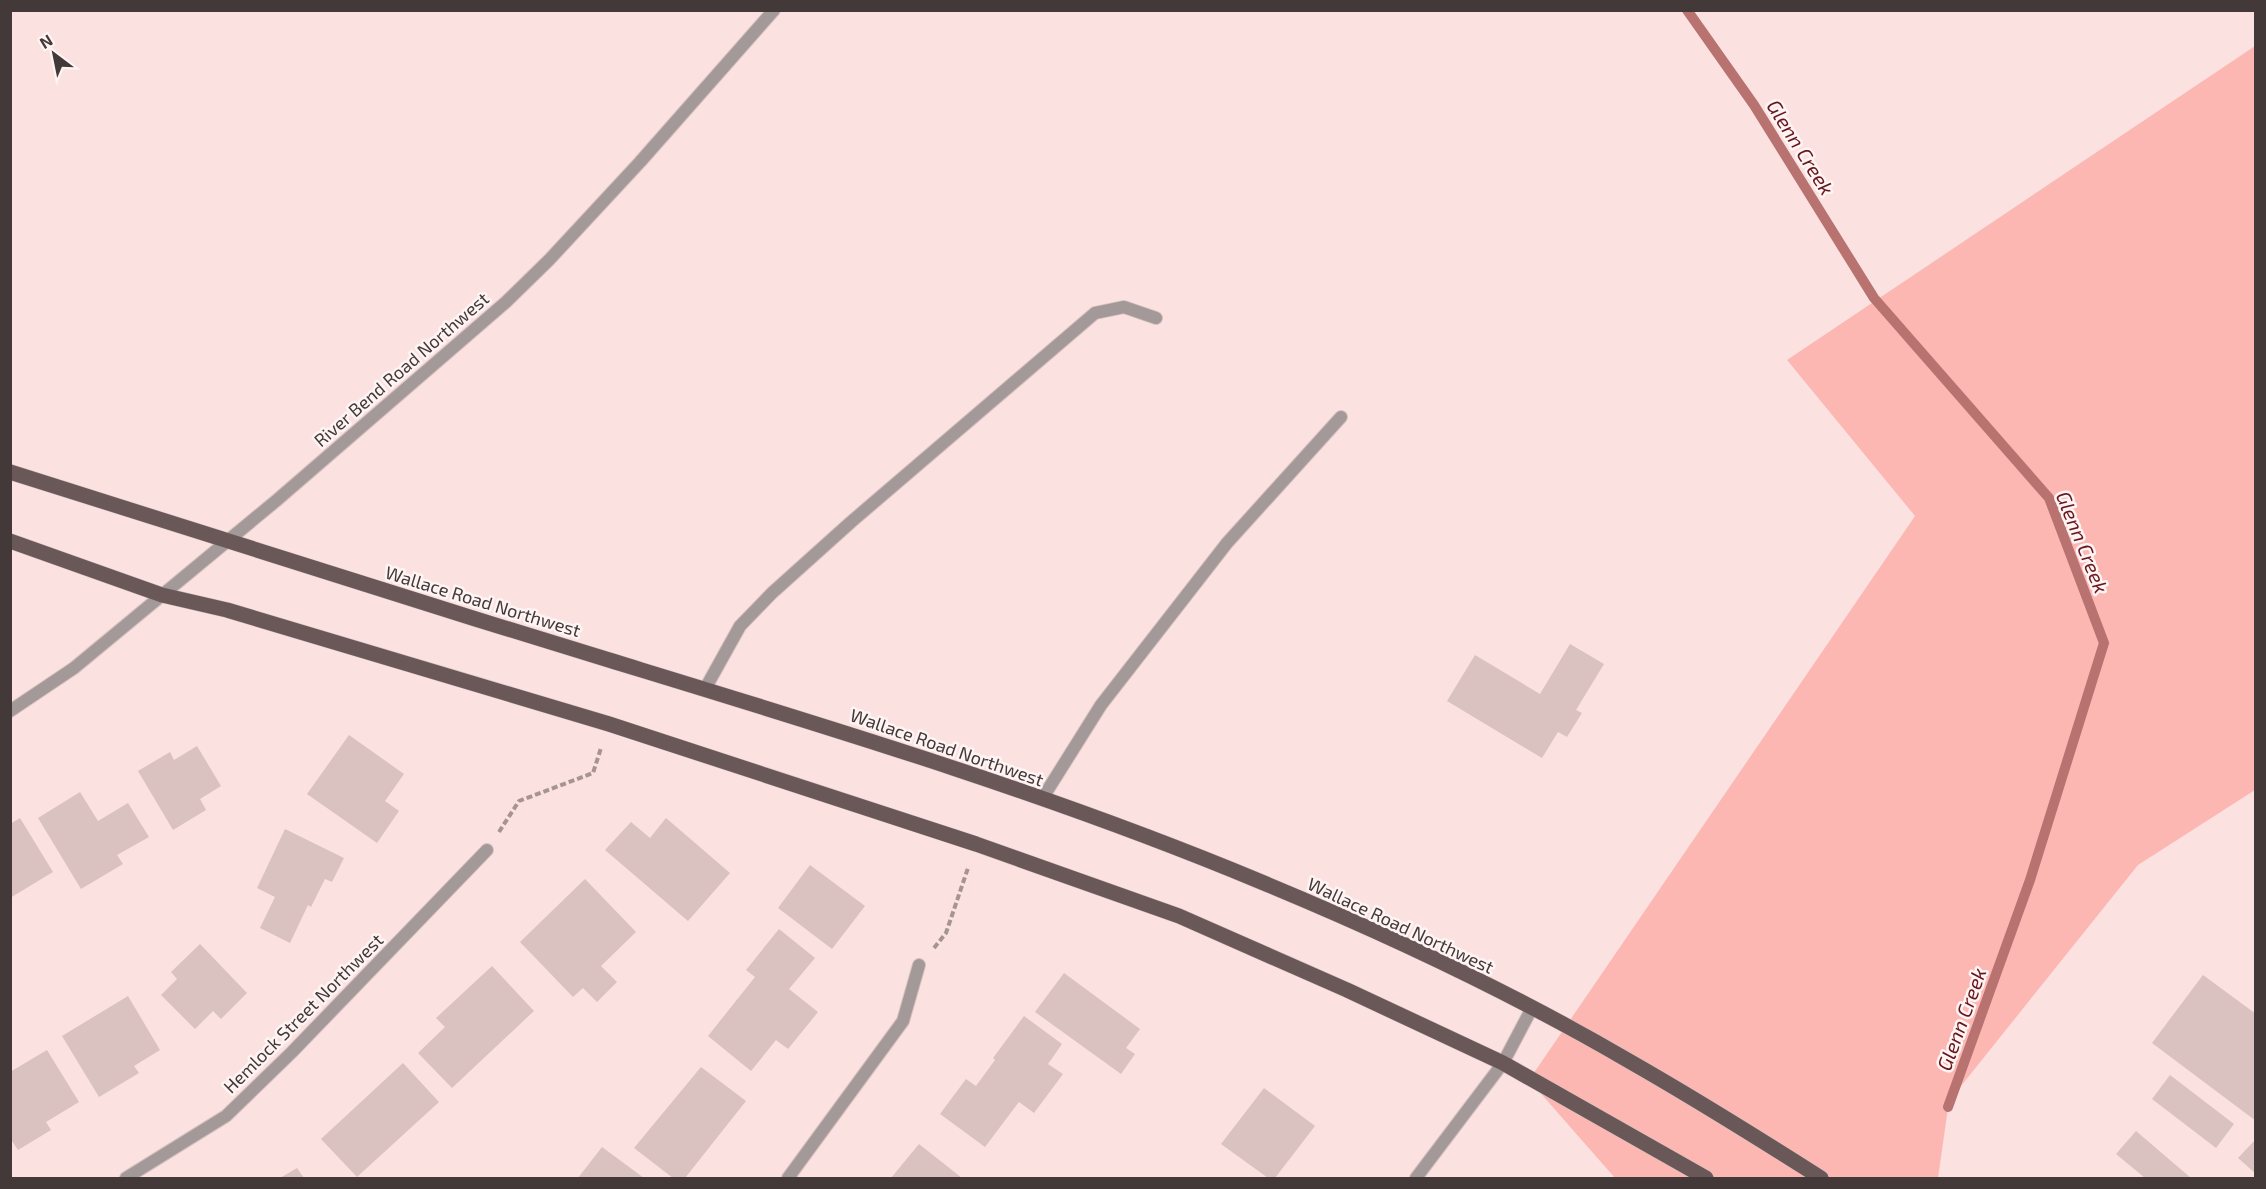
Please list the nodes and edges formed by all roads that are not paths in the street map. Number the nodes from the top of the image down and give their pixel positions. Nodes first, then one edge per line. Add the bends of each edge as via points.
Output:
1 (774, 10) edge
2 (1156, 318) dead end
3 (1341, 417) dead end
4 (10, 472) edge
5 (10, 541) edge
6 (227, 542) junction
7 (162, 595) junction
8 (705, 689) junction
9 (10, 711) edge
10 (1042, 799) junction
11 (487, 850) road end
12 (919, 965) road end
13 (1532, 1008) junction
14 (1503, 1063) junction
15 (126, 1179) edge
16 (788, 1179) edge
17 (1416, 1179) edge
18 (1706, 1179) edge
19 (1821, 1179) edge

1 - 6 street, River Bend Road Northwest via 549,260 445,356
2 - 8 street via 1124,307 1095,312 772,593 740,626
3 - 10 street via 1227,543 1101,705
4 - 6 main road, Wallace Road Northwest
5 - 7 main road
6 - 7 street, River Bend Road Northwest
6 - 8 main road, Wallace Road Northwest
7 - 9 street, River Bend Road Northwest via 74,668
7 - 14 main road via 226,610 609,724 976,844 1179,916
8 - 10 main road, Wallace Road Northwest
10 - 13 main road, Wallace Road Northwest via 1258,880 1413,949
11 - 15 street, Hemlock Street Northwest via 226,1116
12 - 16 street via 903,1021
13 - 14 street
13 - 19 main road, Wallace Road Northwest via 1627,1059
14 - 17 street
14 - 18 main road

